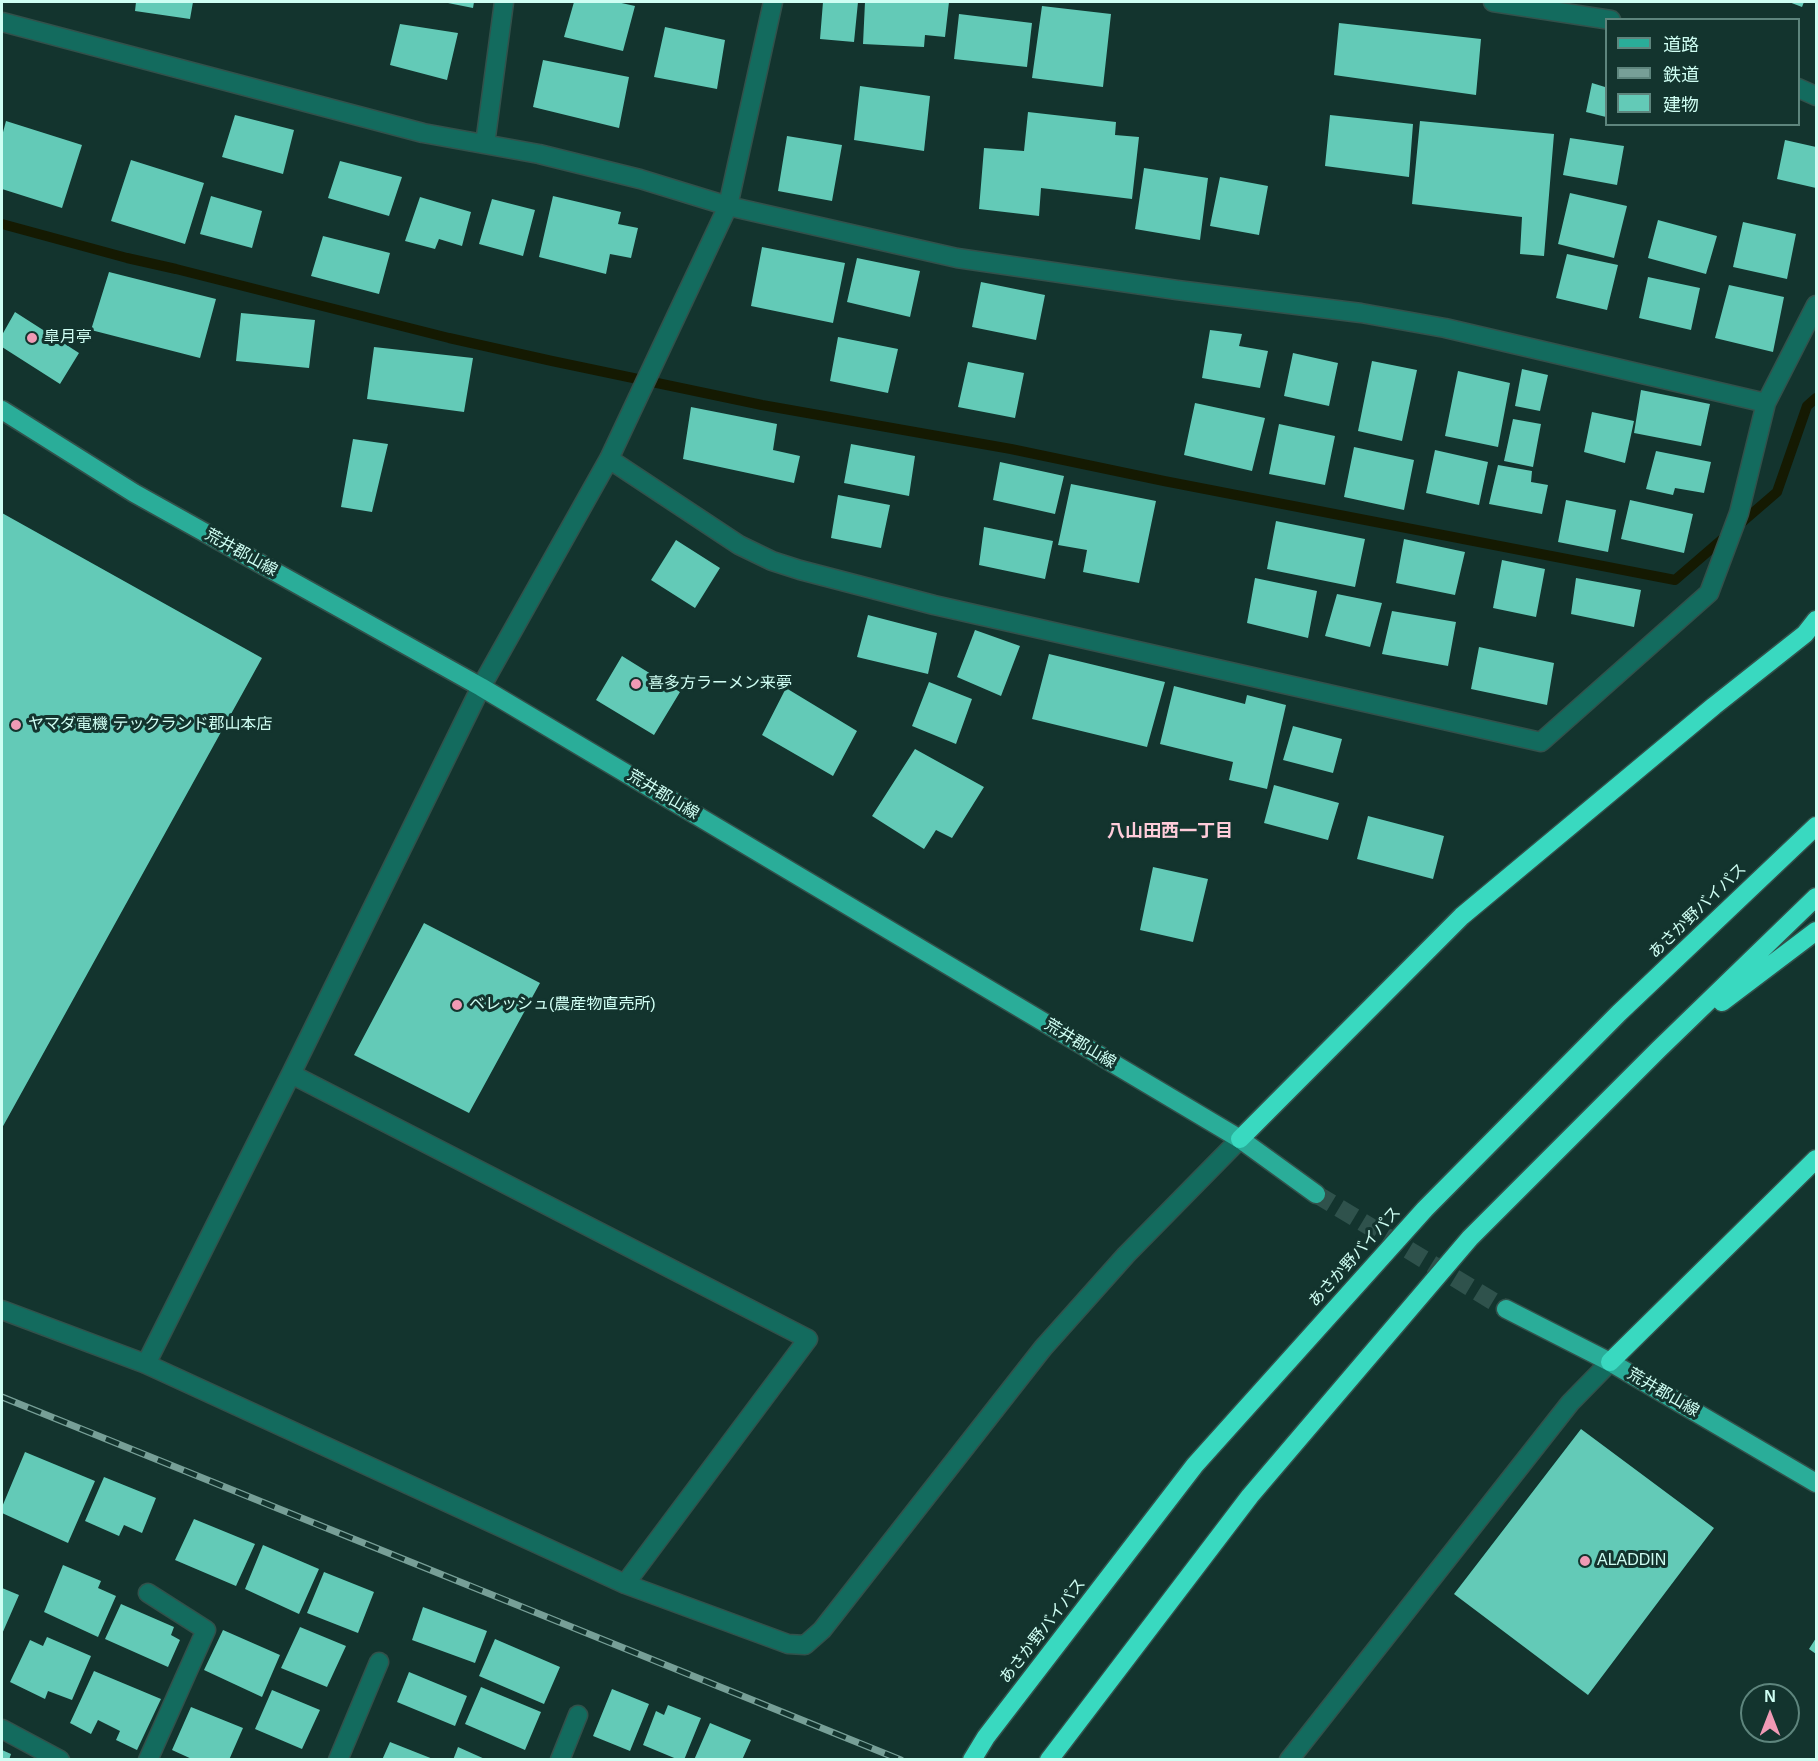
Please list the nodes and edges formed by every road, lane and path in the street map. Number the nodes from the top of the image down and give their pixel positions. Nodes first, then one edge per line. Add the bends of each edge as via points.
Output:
1 (504, 2) edge
2 (773, 2) edge
3 (1493, 2) edge
4 (1605, 19) edge
5 (2, 22) edge
6 (1800, 89) edge
7 (1816, 96) edge
8 (485, 144) junction
9 (728, 206) junction
10 (1816, 305) edge
11 (1766, 403) junction
12 (2, 410) edge
13 (609, 459) junction
14 (1816, 620) edge
15 (481, 687) junction
16 (1816, 826) edge
17 (1816, 897) edge
18 (1816, 931) edge
19 (1658, 1050) junction
20 (291, 1074) junction
21 (1240, 1139) junction
22 (1816, 1159) edge
23 (1316, 1194) tunnel mouth
24 (2, 1310) edge
25 (1506, 1310) tunnel mouth
26 (1610, 1362) junction
27 (146, 1364) junction
28 (1816, 1483) edge
29 (625, 1584) junction
30 (148, 1593) dead end
31 (379, 1662) dead end
32 (578, 1715) dead end
33 (2, 1729) edge
34 (60, 1760) edge
35 (148, 1760) edge
36 (338, 1760) edge
37 (560, 1760) edge
38 (972, 1760) edge
39 (1049, 1760) edge
40 (1289, 1760) edge

1 - 8 street
2 - 9 street
3 - 4 street
5 - 8 street via 423,133
6 - 7 street
8 - 9 street via 640,179
9 - 11 street via 957,258 1445,328
9 - 13 street
10 - 11 street
11 - 13 street via 1739,513 1709,593 1541,742 934,605 800,570 739,545
12 - 15 main road, 荒井郡山線 via 134,493
13 - 15 street
14 - 21 highway via 1805,634 1462,916
15 - 20 street
15 - 21 main road, 荒井郡山線
16 - 38 highway, あさか野バイパス via 1619,1013 1425,1209 1196,1465
17 - 19 highway
18 - 19 highway
19 - 39 highway via 1462,1247 1250,1496
20 - 27 street
20 - 29 street via 808,1339
21 - 23 main road, 荒井郡山線
21 - 29 street via 1126,1255 1043,1348 812,1641 805,1645 788,1644
22 - 26 highway
24 - 27 street
25 - 26 main road, 荒井郡山線
26 - 28 main road, 荒井郡山線
26 - 40 street via 1570,1403
27 - 29 street
30 - 35 street via 206,1630
31 - 36 street
32 - 37 street
33 - 34 street

